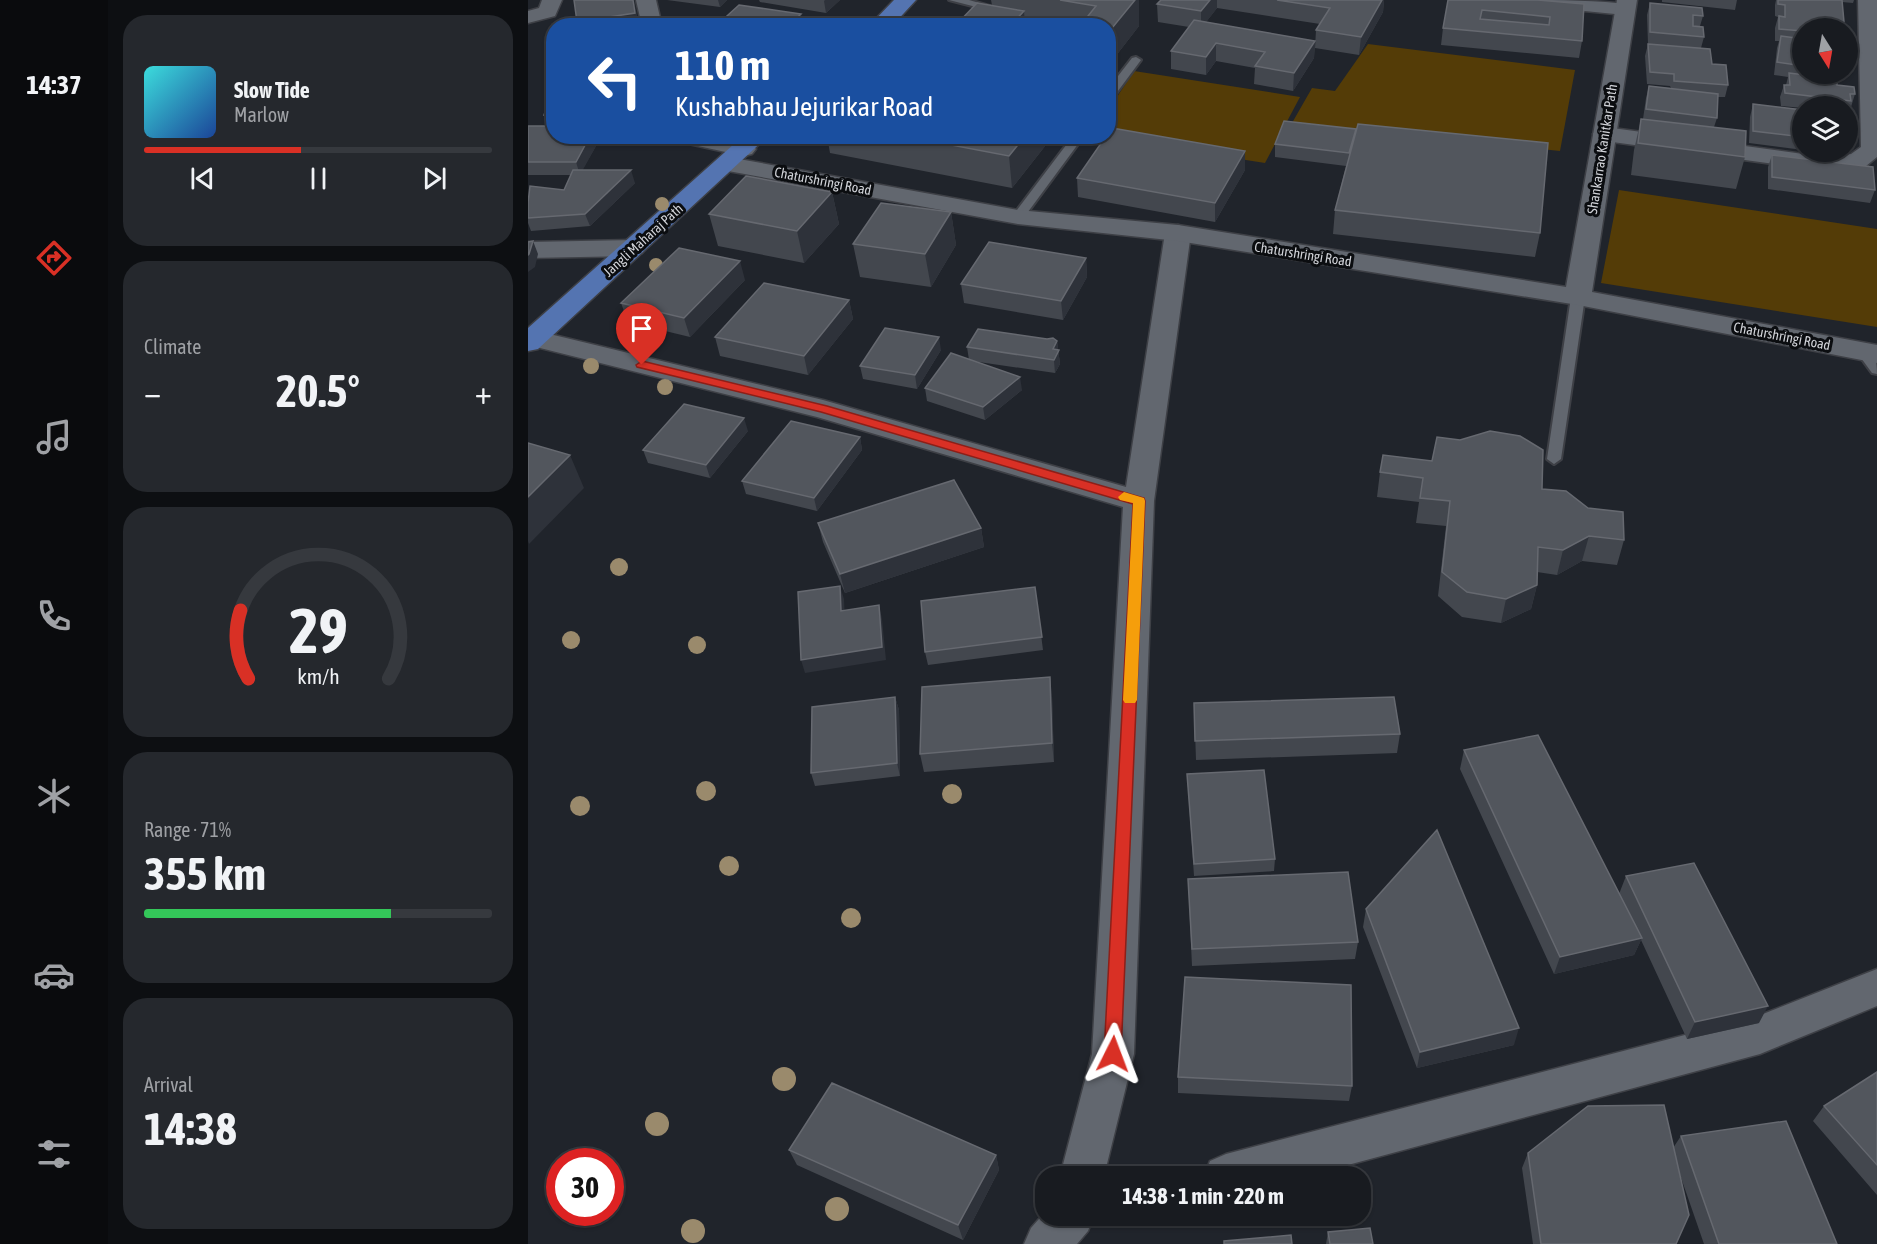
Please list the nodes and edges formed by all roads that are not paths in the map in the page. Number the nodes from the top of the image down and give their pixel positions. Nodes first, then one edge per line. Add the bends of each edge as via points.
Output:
1 (552, 0) edge
2 (646, 0) edge
3 (906, 0) edge
4 (954, 0) edge
5 (1534, 0) edge
6 (1868, 0) edge
7 (1626, 4) edge
8 (528, 17) edge
9 (650, 18) edge
10 (887, 18) edge
11 (977, 18) edge
12 (1136, 60) dead end
13 (1116, 86) edge
14 (1605, 134) junction
15 (717, 144) edge
16 (1073, 144) edge
17 (743, 150) edge
18 (1018, 217) junction
19 (1178, 234) junction
20 (633, 248) junction
21 (528, 250) edge
22 (1578, 297) junction
23 (530, 340) edge
24 (1872, 358) edge
25 (1554, 459) dead end
26 (1139, 501) junction
27 (1877, 987) edge
28 (1083, 1166) edge
29 (1264, 1166) edge

1 - 8 street via 548,12
2 - 9 street
3 - 10 main road
4 - 11 lane via 988,7
5 - 7 street
6 - 14 street via 1873,149 1858,161 1825,164
7 - 14 street, Shankarrao Kanitkar Path
12 - 13 lane
14 - 22 street, Shankarrao Kanitkar Path
15 - 17 street, Chaturshringi Road
16 - 18 lane
17 - 18 street, Chaturshringi Road
17 - 20 main road, Jangli Maharaj Path
18 - 19 street, Chaturshringi Road
19 - 22 street, Chaturshringi Road
19 - 26 street
20 - 21 street
20 - 23 main road, Jangli Maharaj Path
22 - 24 street, Chaturshringi Road
22 - 25 lane
23 - 26 street via 823,409
26 - 28 street via 1113,1054
27 - 29 street via 1760,1035

